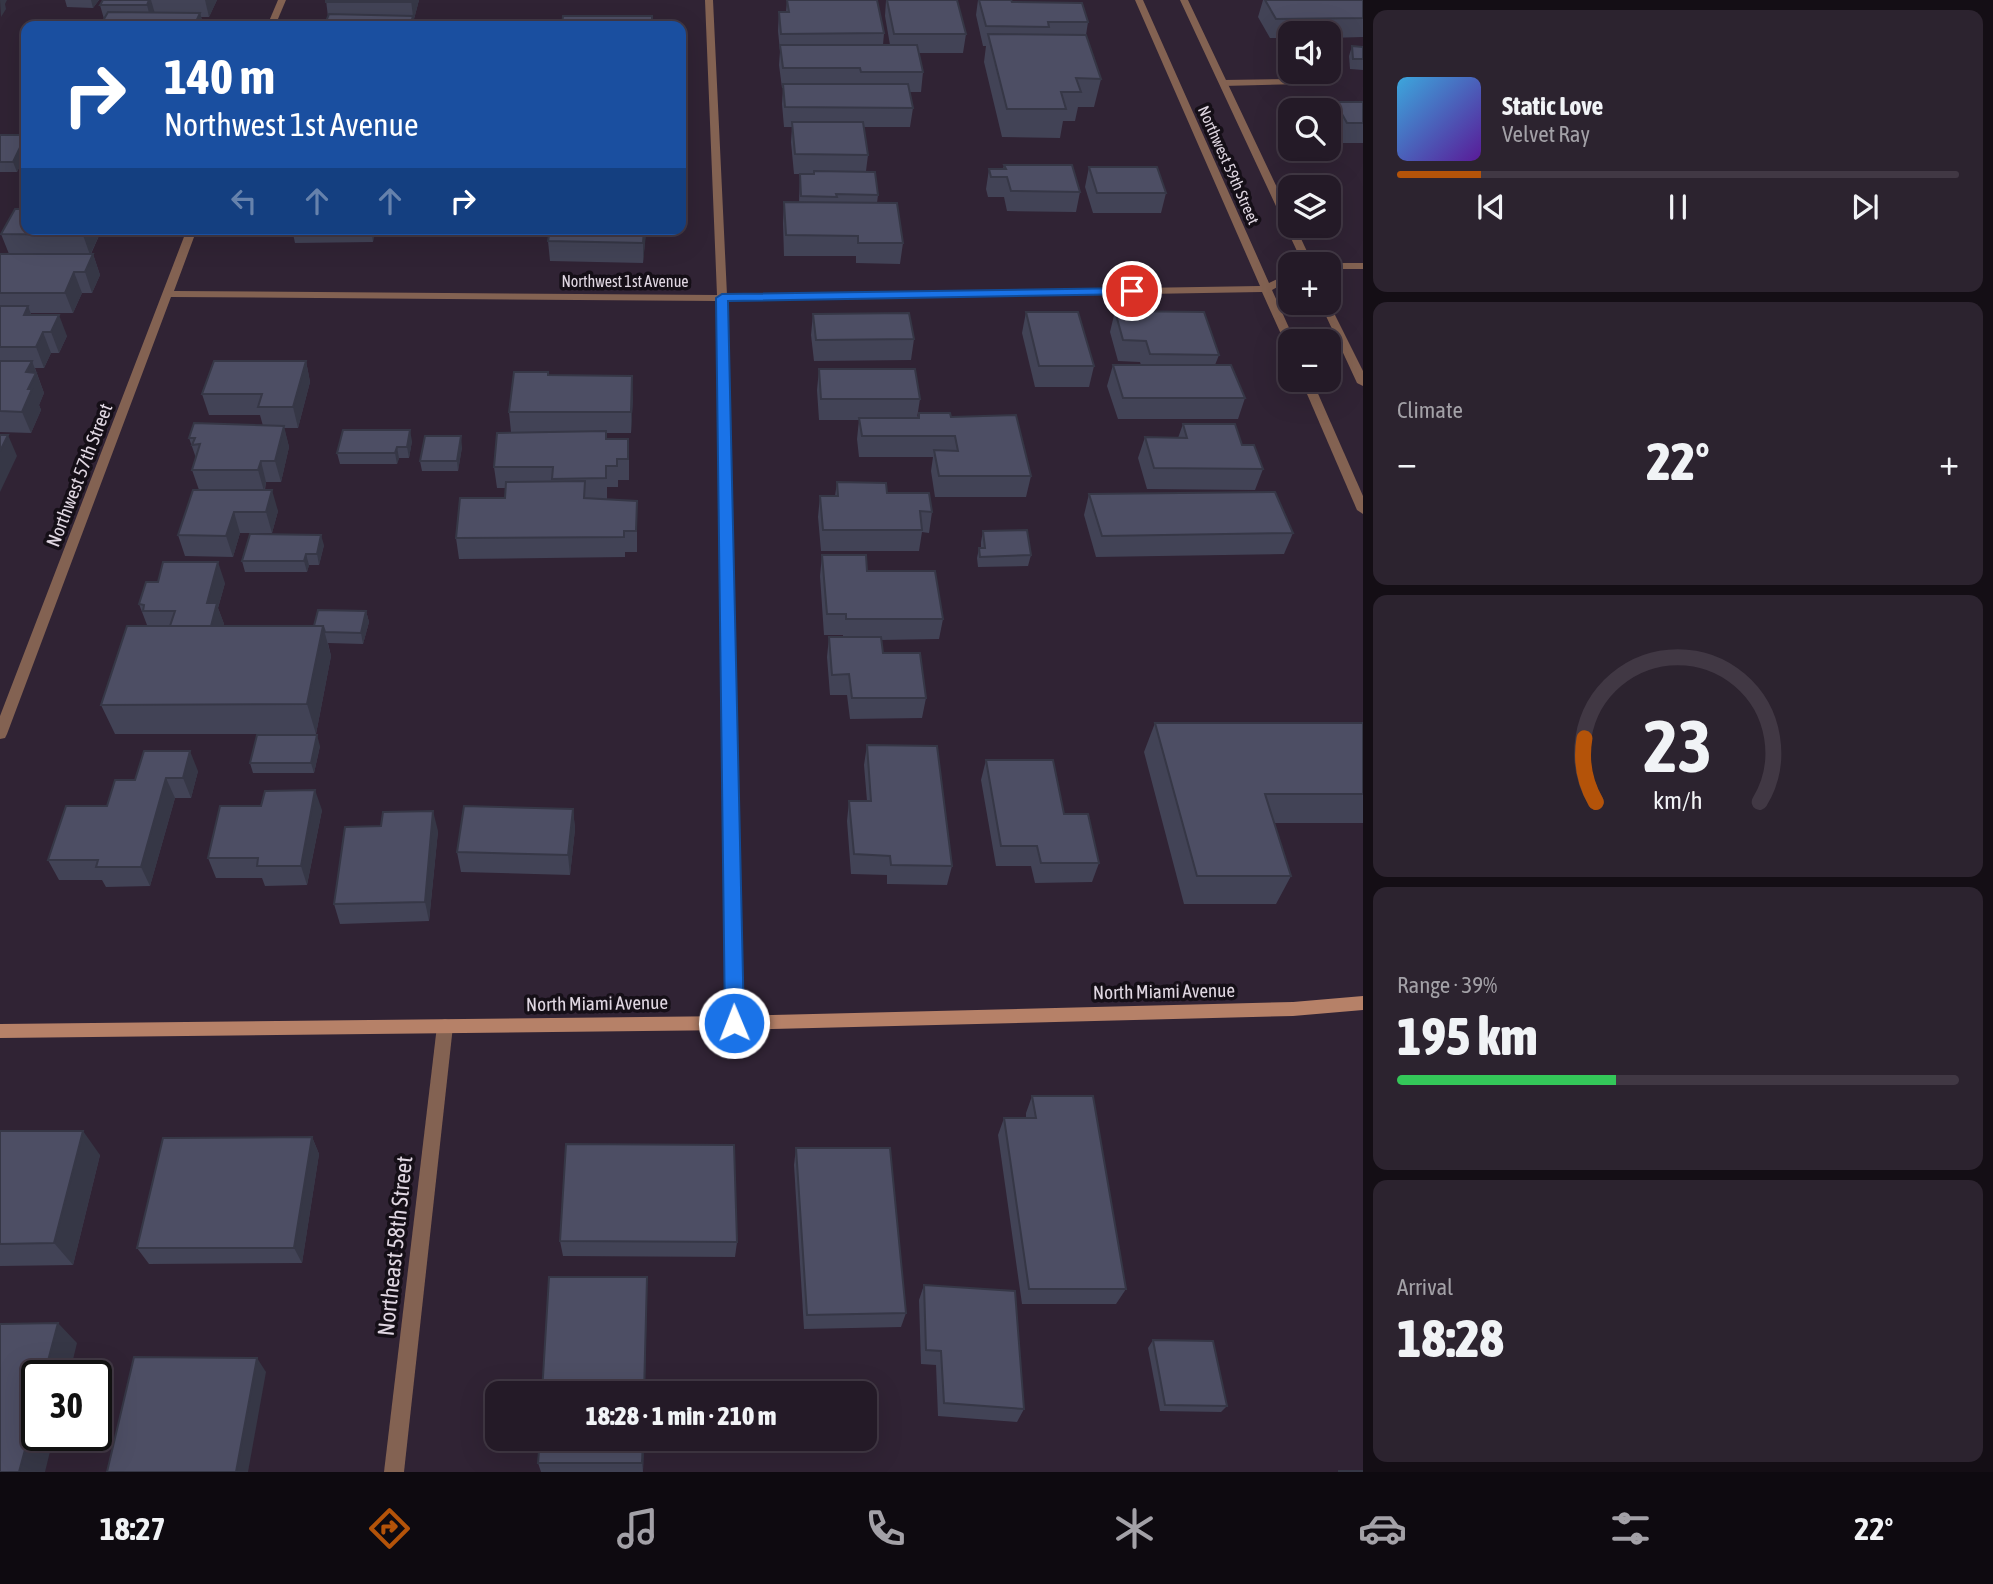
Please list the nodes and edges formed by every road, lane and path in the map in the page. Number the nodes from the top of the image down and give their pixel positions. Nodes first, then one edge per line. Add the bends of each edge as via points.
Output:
1 (282, 0) edge
2 (709, 0) edge
3 (1139, 0) edge
4 (1184, 0) edge
5 (273, 21) edge
6 (1278, 82) edge
7 (1223, 83) junction
8 (190, 235) edge
9 (1302, 252) edge
10 (1341, 266) edge
11 (1363, 266) edge
12 (1278, 282) edge
13 (1266, 289) junction
14 (166, 294) junction
15 (722, 298) junction
16 (1331, 315) edge
17 (1284, 329) edge
18 (1363, 383) edge
19 (1311, 392) edge
20 (1363, 510) edge
21 (0, 734) edge
22 (1363, 1003) edge
23 (734, 1023) junction
24 (445, 1026) junction
25 (0, 1031) edge
26 (394, 1472) edge

1 - 5 street
2 - 15 street
3 - 13 street, Northwest 59th Street
4 - 7 street, Northwest 59th Street
6 - 7 street
7 - 9 street, Northwest 59th Street
8 - 14 street, Northwest 57th Street
10 - 11 street
12 - 13 street, Northwest 1st Avenue
13 - 15 street, Northwest 1st Avenue
13 - 17 street, Northwest 59th Street
14 - 15 street, Northwest 1st Avenue
14 - 21 street, Northwest 57th Street
15 - 23 street
16 - 18 street
19 - 20 street
22 - 23 main road, North Miami Avenue via 1293,1009
23 - 24 main road, North Miami Avenue
24 - 25 main road, North Miami Avenue
24 - 26 street, Northeast 58th Street

